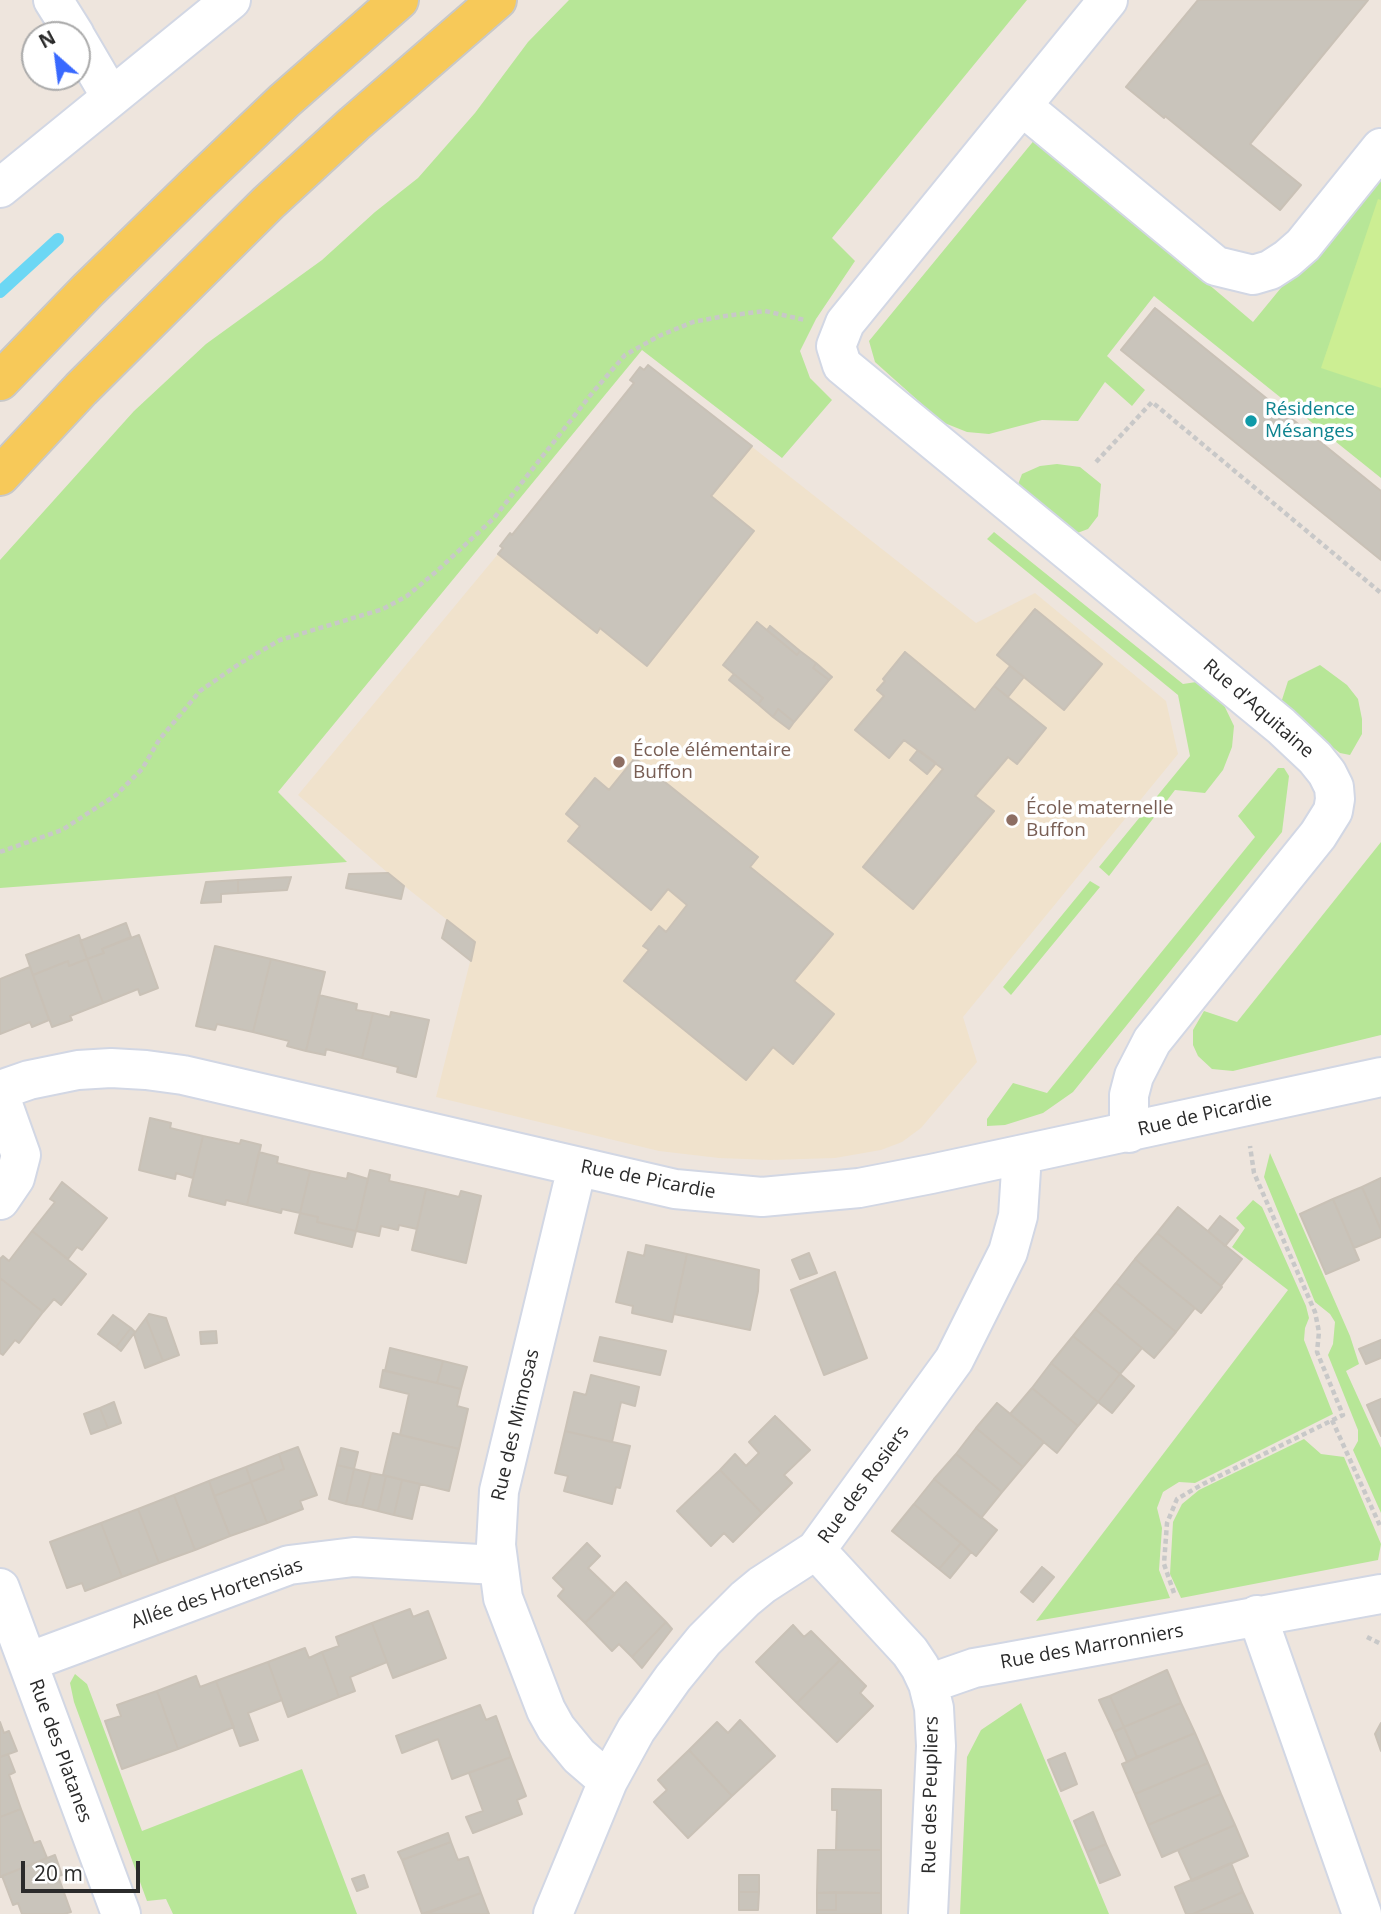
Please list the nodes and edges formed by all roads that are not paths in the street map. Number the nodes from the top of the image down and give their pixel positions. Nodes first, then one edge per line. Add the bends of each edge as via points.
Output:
1 (53, 0) edge
2 (231, 0) edge
3 (398, 0) edge
4 (497, 0) edge
5 (1108, 0) edge
6 (66, 21) edge
7 (91, 63) edge
8 (111, 97) junction
9 (1022, 106) junction
10 (1381, 148) edge
11 (0, 188) edge
12 (0, 381) edge
13 (0, 476) edge
14 (1381, 1077) edge
15 (0, 1093) edge
16 (1129, 1133) junction
17 (1022, 1155) junction
18 (577, 1167) junction
19 (0, 1200) edge
20 (816, 1550) junction
21 (497, 1565) junction
22 (0, 1588) edge
23 (1381, 1594) edge
24 (1257, 1615) junction
25 (28, 1662) junction
26 (928, 1684) junction
27 (608, 1781) junction
28 (121, 1914) edge
29 (553, 1914) edge
30 (928, 1914) edge
31 (1362, 1914) edge

1 - 6 street
2 - 8 street
3 - 12 main road via 196,185
4 - 13 main road via 268,203 88,381
5 - 9 street
7 - 8 street
8 - 11 street
9 - 10 street via 1216,266 1253,275 1278,265 1303,245
9 - 16 street, Rue d'Aquitaine via 845,323 836,346 842,365 1281,726 1315,758 1334,787 1333,811 1318,835 1152,1041 1129,1095
14 - 16 street, Rue de Picardie
15 - 18 street, Rue de Picardie via 29,1080 78,1070 146,1070
15 - 19 street, Rue de Picardie via 20,1155 15,1178
16 - 17 street, Rue de Picardie
17 - 18 street, Rue de Picardie via 859,1188 762,1197 675,1189
17 - 20 street, Rue des Rosiers via 1018,1216 1008,1252 954,1360
18 - 21 street, Rue des Mimosas via 499,1491
20 - 26 street, Rue des Peupliers via 910,1653
20 - 27 street, Rue des Rosiers via 762,1585 704,1640 636,1730
21 - 25 street, Allée des Hortensias via 366,1557 289,1565
21 - 27 street, Rue des Mimosas via 509,1617 546,1710 574,1750
22 - 25 street, Rue des Platanes
23 - 24 street, Rue des Marronniers
24 - 26 street, Rue des Marronniers via 986,1666
24 - 31 street
25 - 28 street, Rue des Platanes
26 - 30 street, Rue des Peupliers via 936,1746
27 - 29 street, Rue des Rosiers

